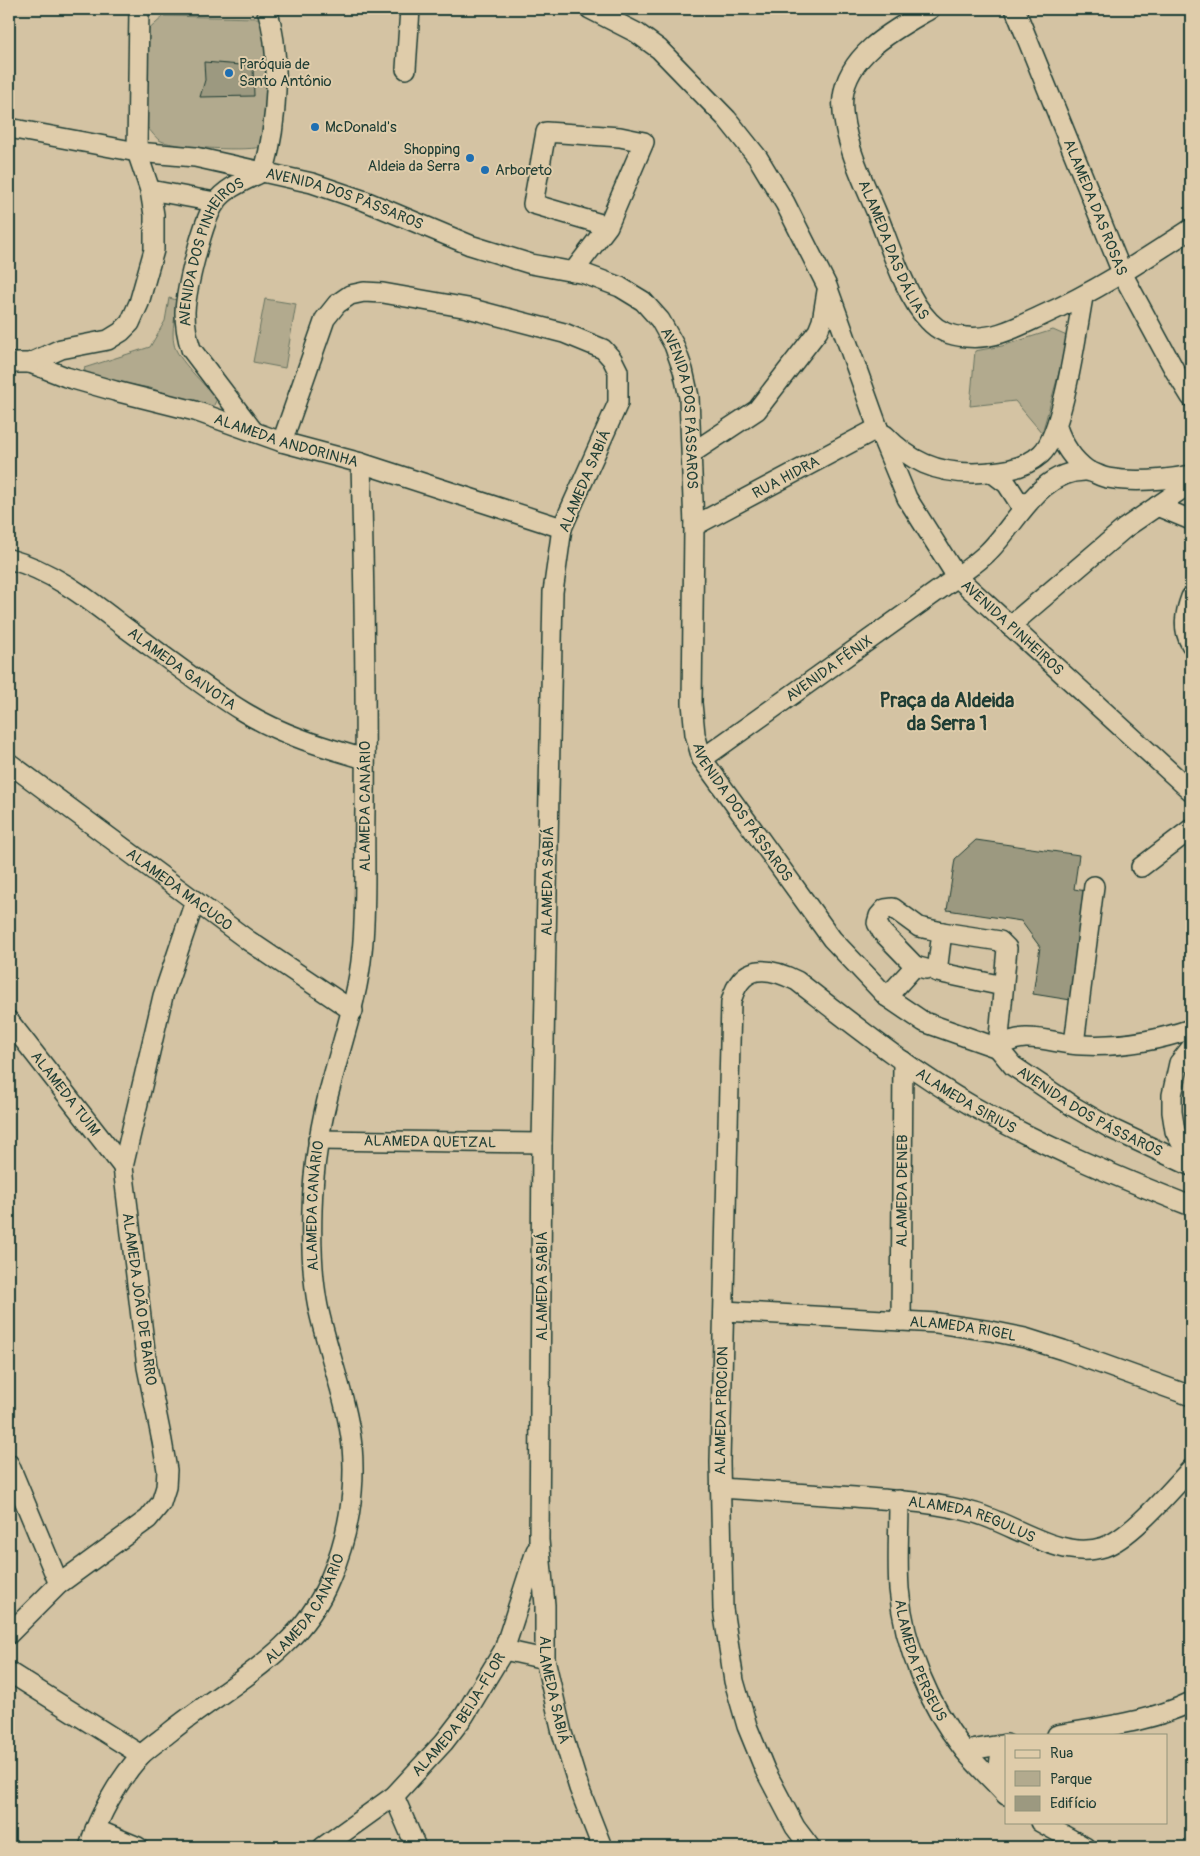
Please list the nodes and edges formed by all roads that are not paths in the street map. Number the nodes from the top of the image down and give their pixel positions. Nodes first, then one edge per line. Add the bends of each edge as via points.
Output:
1 (139, 9) edge
2 (267, 9) edge
3 (410, 9) edge
4 (590, 9) edge
5 (930, 9) edge
6 (1015, 9) edge
7 (406, 69) dead end
8 (9, 128) edge
9 (137, 152) junction
10 (264, 171) junction
11 (150, 190) junction
12 (215, 202) junction
13 (608, 226) junction
14 (1191, 229) edge
15 (573, 272) junction
16 (1122, 275) junction
17 (827, 286) junction
18 (1083, 297) junction
19 (61, 348) junction
20 (9, 363) edge
21 (30, 363) junction
22 (66, 377) junction
23 (1191, 397) edge
24 (1057, 427) junction
25 (878, 428) junction
26 (254, 433) junction
27 (282, 442) junction
28 (692, 453) junction
29 (361, 463) junction
30 (1087, 470) junction
31 (990, 472) junction
32 (1191, 475) edge
33 (1191, 483) edge
34 (1156, 506) junction
35 (1023, 509) junction
36 (1191, 520) edge
37 (694, 526) junction
38 (562, 528) junction
39 (9, 559) edge
40 (957, 577) junction
41 (1191, 597) edge
42 (1010, 626) junction
43 (1191, 644) edge
44 (365, 759) junction
45 (702, 759) junction
46 (9, 764) edge
47 (1191, 791) edge
48 (1191, 829) edge
49 (1141, 867) dead end
50 (1094, 886) dead end
51 (195, 901) junction
52 (942, 932) junction
53 (915, 966) junction
54 (759, 970) joint
55 (937, 972) junction
56 (1003, 986) junction
57 (887, 997) junction
58 (353, 1011) junction
59 (9, 1021) edge
60 (1191, 1029) edge
61 (1078, 1045) junction
62 (998, 1048) junction
63 (1191, 1048) edge
64 (903, 1062) junction
65 (318, 1140) junction
66 (542, 1143) junction
67 (1191, 1160) edge
68 (1191, 1166) edge
69 (123, 1167) junction
70 (1191, 1206) edge
71 (724, 1311) junction
72 (901, 1321) junction
73 (1191, 1396) edge
74 (9, 1464) edge
75 (1191, 1469) edge
76 (720, 1488) junction
77 (898, 1500) junction
78 (539, 1540) junction
79 (59, 1584) junction
80 (9, 1634) edge
81 (504, 1650) junction
82 (545, 1659) junction
83 (9, 1672) edge
84 (1191, 1702) edge
85 (1064, 1734) edge
86 (1005, 1744) edge
87 (965, 1751) junction
88 (1005, 1751) edge
89 (141, 1755) junction
90 (1002, 1790) edge
91 (394, 1796) junction
92 (1044, 1824) edge
93 (95, 1829) junction
94 (89, 1847) edge
95 (138, 1847) edge
96 (323, 1847) edge
97 (416, 1847) edge
98 (602, 1847) edge
99 (810, 1847) edge
100 (1085, 1847) edge

1 - 9 street
2 - 10 street, AVENIDA DOS PINHEIROS via 273,32 275,116
3 - 7 street
4 - 17 street via 660,49 727,119 758,158 785,203
5 - 18 street, ALAMEDA DAS DÁLIAS via 889,33 865,54 851,73 843,97 844,121 851,149 898,267 919,308 929,322 951,335 982,338 1004,333
6 - 16 street, ALAMEDA DAS ROSAS
8 - 9 street, AVENIDA DOS PÁSSAROS
9 - 10 street, AVENIDA DOS PÁSSAROS via 195,157
9 - 11 street
10 - 12 street, AVENIDA DOS PINHEIROS
10 - 15 street, AVENIDA DOS PÁSSAROS via 365,201 470,245 531,264
11 - 12 street
11 - 19 street via 154,250 130,323 108,340
12 - 26 street, AVENIDA DOS PINHEIROS via 207,218 196,260 185,310 186,333 199,361
13 - 13 street via 644,142 620,137 546,132 533,204
13 - 15 street
14 - 16 street, ALAMEDA DAS DÁLIAS
15 - 28 street, AVENIDA DOS PÁSSAROS via 620,287 643,301 660,320 684,370
16 - 18 street, ALAMEDA DAS DÁLIAS
16 - 23 street, ALAMEDA DAS ROSAS
17 - 25 street
17 - 28 street via 818,331 757,410
18 - 24 street
19 - 21 street
19 - 22 street
20 - 21 street, ALAMEDA ANDORINHA
21 - 22 street, ALAMEDA ANDORINHA
22 - 26 street, ALAMEDA ANDORINHA via 195,411
24 - 30 street via 1062,442
24 - 31 street via 1043,453 1030,463
25 - 31 street via 900,451 930,467 960,473
25 - 37 street, RUA HIDRA
25 - 40 street, AVENIDA PINHEIROS via 907,498
26 - 27 street, ALAMEDA ANDORINHA
27 - 29 street, ALAMEDA ANDORINHA
27 - 38 street, ALAMEDA SABIÁ via 325,319 337,304 350,295 364,292 383,294 468,308 564,333 603,350 618,371 619,385 618,403
28 - 37 street, AVENIDA DOS PÁSSAROS
29 - 38 street, ALAMEDA ANDORINHA
29 - 44 street, ALAMEDA CANÁRIO
30 - 32 street via 1104,478 1121,480
30 - 35 street, AVENIDA FÊNIX via 1052,482 1038,491
31 - 35 street via 1007,484
33 - 34 street
34 - 36 street
34 - 42 street via 1125,528
35 - 40 street, AVENIDA FÊNIX via 987,554
37 - 45 street, AVENIDA DOS PÁSSAROS via 692,702 695,734
38 - 66 street, ALAMEDA SABIÁ via 553,592
39 - 44 street, ALAMEDA GAIVOTA via 76,590 244,712 296,737
40 - 42 street, AVENIDA PINHEIROS
40 - 45 street, AVENIDA FÊNIX
41 - 43 street via 1185,620 1186,635
42 - 47 street, AVENIDA PINHEIROS
44 - 58 street, ALAMEDA CANÁRIO via 362,949
45 - 57 street, AVENIDA DOS PÁSSAROS via 832,939
46 - 51 street, ALAMEDA MACUCO
48 - 49 street
50 - 61 street
51 - 58 street, ALAMEDA MACUCO
51 - 69 street, ALAMEDA JOÃO DE BARRO via 163,996
52 - 53 street via 919,927 893,908 885,909 879,916 877,923 882,932
52 - 55 street
52 - 56 street via 1004,943
53 - 55 street
53 - 57 street
54 - 64 street, ALAMEDA SIRIUS via 780,973 797,981
54 - 71 street, ALAMEDA PROCION via 742,978 731,1002
55 - 56 street
56 - 62 street
57 - 62 street, AVENIDA DOS PÁSSAROS via 924,1022
58 - 65 street, ALAMEDA CANÁRIO
59 - 69 street, ALAMEDA TUIM
60 - 61 street via 1136,1043
61 - 62 street via 1015,1038
62 - 68 street, AVENIDA DOS PÁSSAROS via 1013,1066 1074,1107 1112,1130
63 - 67 street via 1179,1063 1172,1112 1174,1130
64 - 70 street, ALAMEDA SIRIUS via 974,1107 1115,1177
64 - 72 street, ALAMEDA DENEB
65 - 66 street, ALAMEDA QUETZAL
65 - 89 street, ALAMEDA CANÁRIO via 313,1174 312,1259 318,1304 352,1445 348,1523 330,1580 306,1624 283,1649
66 - 78 street, ALAMEDA SABIÁ
69 - 79 street, ALAMEDA JOÃO DE BARRO via 147,1367 167,1470 166,1486 161,1503 148,1519
71 - 72 street, ALAMEDA RIGEL
71 - 76 street, ALAMEDA PROCION
72 - 73 street, ALAMEDA RIGEL via 937,1323 1025,1338
74 - 79 street
75 - 77 street, ALAMEDA REGULUS via 1143,1519 1115,1542 1095,1549 1059,1546 947,1506
76 - 77 street, ALAMEDA REGULUS
76 - 99 street, ALAMEDA PROCION via 723,1609 734,1681 747,1726 765,1770 795,1827
77 - 87 street, ALAMEDA PERSEUS via 899,1589 911,1651 921,1679
78 - 81 street, ALAMEDA BEIJA-FLOR
78 - 82 street, ALAMEDA SABIÁ via 545,1606
79 - 80 street, ALAMEDA JOÃO DE BARRO
81 - 82 street
81 - 91 street, ALAMEDA BEIJA-FLOR via 464,1716
82 - 98 street, ALAMEDA SABIÁ via 562,1733
83 - 89 street
84 - 85 street via 1141,1720
86 - 87 street
87 - 90 street, ALAMEDA PERSEUS
88 - 90 street via 1000,1758
89 - 93 street, ALAMEDA CANÁRIO via 118,1786
91 - 96 street, ALAMEDA BEIJA-FLOR
91 - 97 street
92 - 100 street
93 - 94 street, ALAMEDA CANÁRIO
93 - 95 street

